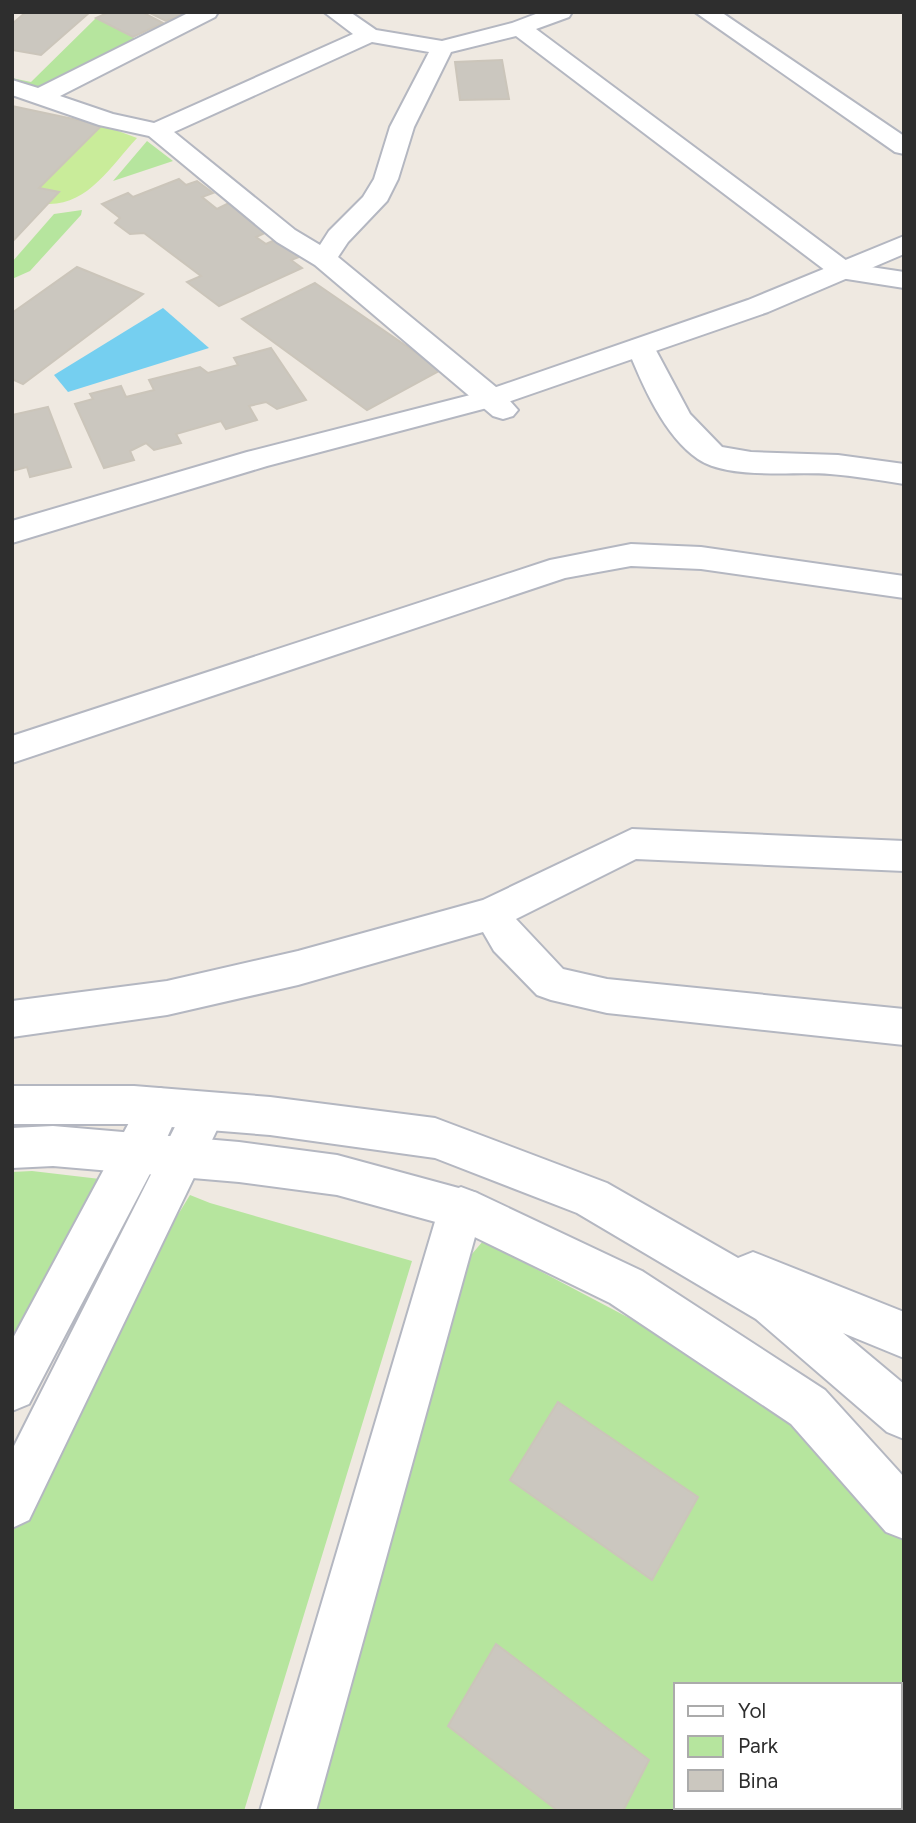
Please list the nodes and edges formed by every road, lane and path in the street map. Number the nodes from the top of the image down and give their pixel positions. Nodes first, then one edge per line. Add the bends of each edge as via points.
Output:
1 (207, 12) edge
2 (335, 12) edge
3 (561, 12) edge
4 (706, 12) edge
5 (520, 28) junction
6 (369, 35) junction
7 (442, 48) junction
8 (12, 87) edge
9 (41, 96) junction
10 (157, 131) junction
11 (904, 147) edge
12 (904, 244) edge
13 (324, 259) junction
14 (904, 263) edge
15 (857, 273) junction
16 (904, 280) edge
17 (643, 354) junction
18 (497, 404) junction
19 (904, 474) edge
20 (12, 532) edge
21 (12, 547) edge
22 (904, 587) edge
23 (12, 750) edge
24 (904, 856) edge
25 (492, 913) junction
26 (12, 1019) edge
27 (904, 1027) edge
28 (12, 1105) edge
29 (160, 1107) junction
30 (205, 1111) junction
31 (12, 1149) edge
32 (139, 1152) junction
33 (185, 1155) junction
34 (461, 1208) junction
35 (647, 1230) junction
36 (904, 1335) edge
37 (12, 1387) edge
38 (904, 1415) edge
39 (12, 1503) edge
40 (904, 1514) edge
41 (288, 1811) edge

1 - 9 street
2 - 6 street
3 - 5 street
4 - 11 street
5 - 7 street
5 - 15 street
6 - 7 street
6 - 10 street
7 - 13 street via 402,127 374,201 338,237
8 - 9 street
9 - 10 street via 107,120
10 - 13 street via 286,236
12 - 15 street
13 - 18 street
14 - 15 street
15 - 16 street
15 - 17 street
17 - 18 street
17 - 19 street via 656,384 711,454
18 - 20 street via 258,459
18 - 21 street
22 - 23 street via 701,558 631,555 561,568
24 - 25 street via 632,844
25 - 26 street via 298,968 167,998
25 - 27 street via 508,939 551,983 607,996
28 - 29 street
29 - 30 street
29 - 32 street
30 - 33 street
30 - 35 street via 435,1138 592,1198
31 - 32 street via 54,1146
32 - 33 street
32 - 37 street
33 - 34 street via 337,1175
33 - 39 street
34 - 40 street via 626,1287 808,1407
34 - 41 street
35 - 36 street
35 - 38 street via 772,1303

